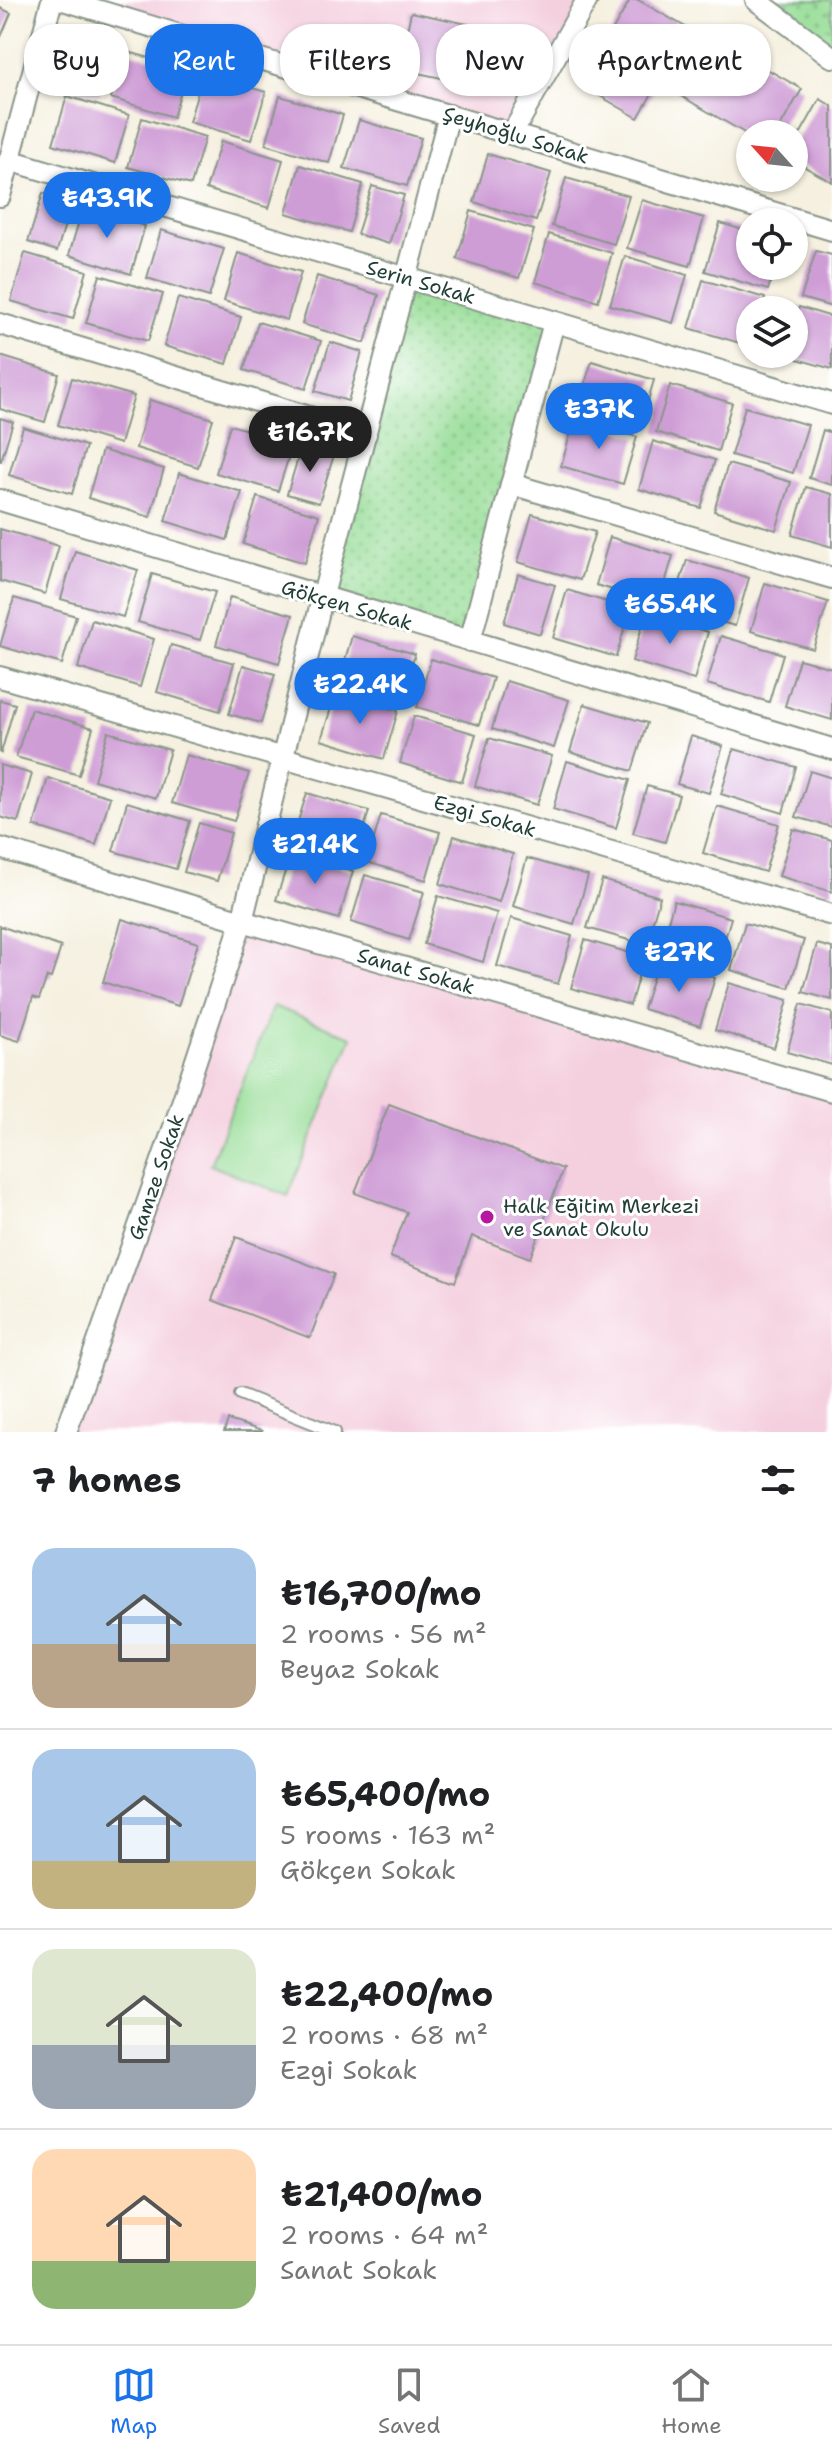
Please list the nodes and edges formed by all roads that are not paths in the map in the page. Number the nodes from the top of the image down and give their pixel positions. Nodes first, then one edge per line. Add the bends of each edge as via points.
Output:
1 (52, 0) edge
2 (63, 0) edge
3 (587, 0) edge
4 (756, 0) edge
5 (832, 57) edge
6 (449, 115) junction
7 (512, 134) junction
8 (9, 160) junction
9 (0, 196) edge
10 (832, 230) edge
11 (406, 278) junction
12 (554, 322) junction
13 (0, 324) edge
14 (832, 404) edge
15 (366, 434) junction
16 (511, 484) junction
17 (0, 500) edge
18 (832, 578) edge
19 (322, 599) junction
20 (470, 641) junction
21 (0, 677) edge
22 (832, 749) edge
23 (283, 758) junction
24 (0, 848) edge
25 (832, 915) edge
26 (242, 921) junction
27 (832, 1091) edge
28 (240, 1394) dead end
29 (66, 1432) edge
30 (335, 1432) edge

1 - 8 street
2 - 6 street, Şeyhoğlu Sokak
3 - 7 street
4 - 5 street
6 - 7 street, Şeyhoğlu Sokak
6 - 11 street, Gamze Sokak
7 - 10 street, Şeyhoğlu Sokak
8 - 9 street
8 - 11 street, Serin Sokak
11 - 12 street, Serin Sokak
11 - 15 street, Gamze Sokak
12 - 14 street, Serin Sokak
12 - 16 street
13 - 15 street
15 - 19 street, Gamze Sokak
16 - 18 street
16 - 20 street
17 - 19 street, Gökçen Sokak
19 - 20 street, Gökçen Sokak
19 - 23 street, Gamze Sokak
20 - 22 street, Gökçen Sokak
21 - 23 street, Ezgi Sokak
23 - 25 street, Ezgi Sokak
23 - 26 street, Gamze Sokak
24 - 26 street, Sanat Sokak
26 - 27 street, Sanat Sokak
26 - 29 street, Gamze Sokak
28 - 30 lane

